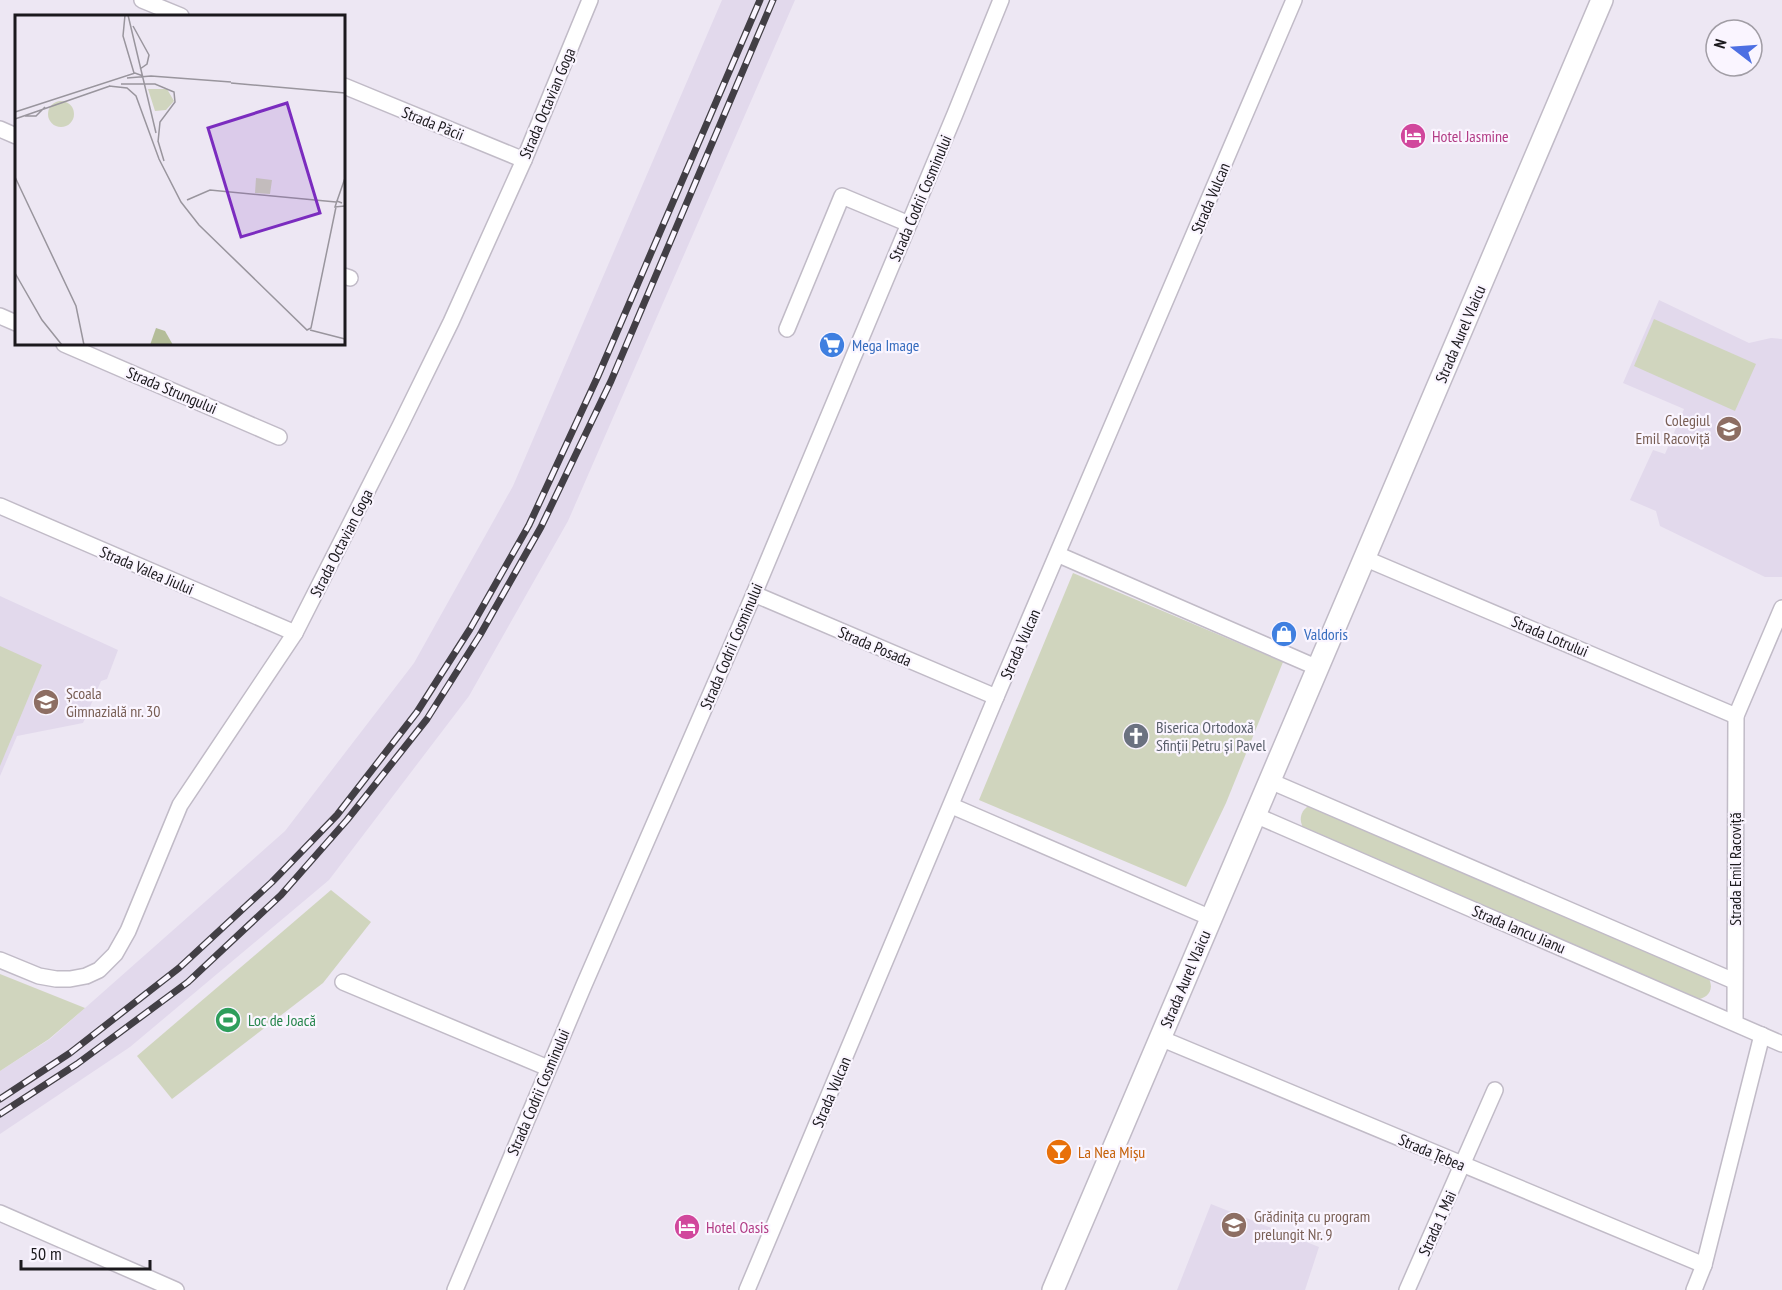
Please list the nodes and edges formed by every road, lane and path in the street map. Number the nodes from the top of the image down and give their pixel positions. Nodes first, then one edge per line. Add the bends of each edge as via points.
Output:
1 (142, 0) edge
2 (590, 0) edge
3 (1001, 0) edge
4 (1294, 0) edge
5 (1602, 0) edge
6 (179, 15) edge
7 (345, 86) edge
8 (0, 129) edge
9 (15, 136) edge
10 (524, 160) junction
11 (909, 224) junction
12 (0, 316) edge
13 (15, 323) edge
14 (787, 329) dead end
15 (66, 345) edge
16 (279, 437) dead end
17 (0, 506) edge
18 (1059, 555) junction
19 (1364, 558) junction
20 (754, 594) junction
21 (1782, 608) edge
22 (296, 633) junction
23 (1318, 668) junction
24 (996, 697) junction
25 (1736, 716) junction
26 (1270, 781) junction
27 (952, 806) junction
28 (1255, 815) junction
29 (1211, 918) junction
30 (0, 960) edge
31 (1734, 981) junction
32 (343, 982) dead end
33 (1735, 1022) junction
34 (1762, 1035) junction
35 (1160, 1038) junction
36 (1782, 1044) edge
37 (548, 1068) junction
38 (1495, 1090) dead end
39 (1462, 1164) junction
40 (0, 1213) edge
41 (1704, 1265) junction
42 (176, 1290) edge
43 (455, 1290) edge
44 (747, 1290) edge
45 (1053, 1290) edge
46 (1407, 1290) edge
47 (1694, 1290) edge

1 - 6 street
2 - 10 street, Strada Octavian Goga
3 - 11 street, Strada Codrii Cosminului
4 - 18 street, Strada Vulcan
5 - 19 main road, Strada Aurel Vlaicu
7 - 10 street, Strada Păcii
8 - 9 street
10 - 22 street, Strada Octavian Goga via 451,322
11 - 14 street via 842,195
11 - 20 street, Strada Codrii Cosminului
12 - 13 street
15 - 16 street, Strada Strungului
17 - 22 street, Strada Valea Jiului
18 - 23 street
18 - 24 street, Strada Vulcan
19 - 23 main road, Strada Aurel Vlaicu
19 - 25 street, Strada Lotrului
20 - 24 street, Strada Posada
20 - 37 street, Strada Codrii Cosminului
21 - 25 street
22 - 30 street, Strada Octavian Goga via 180,805 115,954 99,970 70,979 39,976
23 - 26 main road, Strada Aurel Vlaicu
24 - 27 street, Strada Vulcan
25 - 31 street, Strada Emil Racoviță
26 - 28 main road, Strada Aurel Vlaicu
26 - 31 street
27 - 29 street
27 - 44 street, Strada Vulcan
28 - 29 main road, Strada Aurel Vlaicu
28 - 33 street, Strada Iancu Jianu
29 - 35 main road, Strada Aurel Vlaicu
31 - 33 street, Strada Emil Racoviță
32 - 37 street
33 - 34 street, Strada Iancu Jianu
34 - 36 street, Strada Iancu Jianu
34 - 41 street
35 - 39 street, Strada Țebea
35 - 45 main road, Strada Aurel Vlaicu
37 - 43 street, Strada Codrii Cosminului
38 - 39 street, Strada 1 Mai
39 - 41 street, Strada Țebea
39 - 46 street, Strada 1 Mai
40 - 42 street
41 - 47 street

